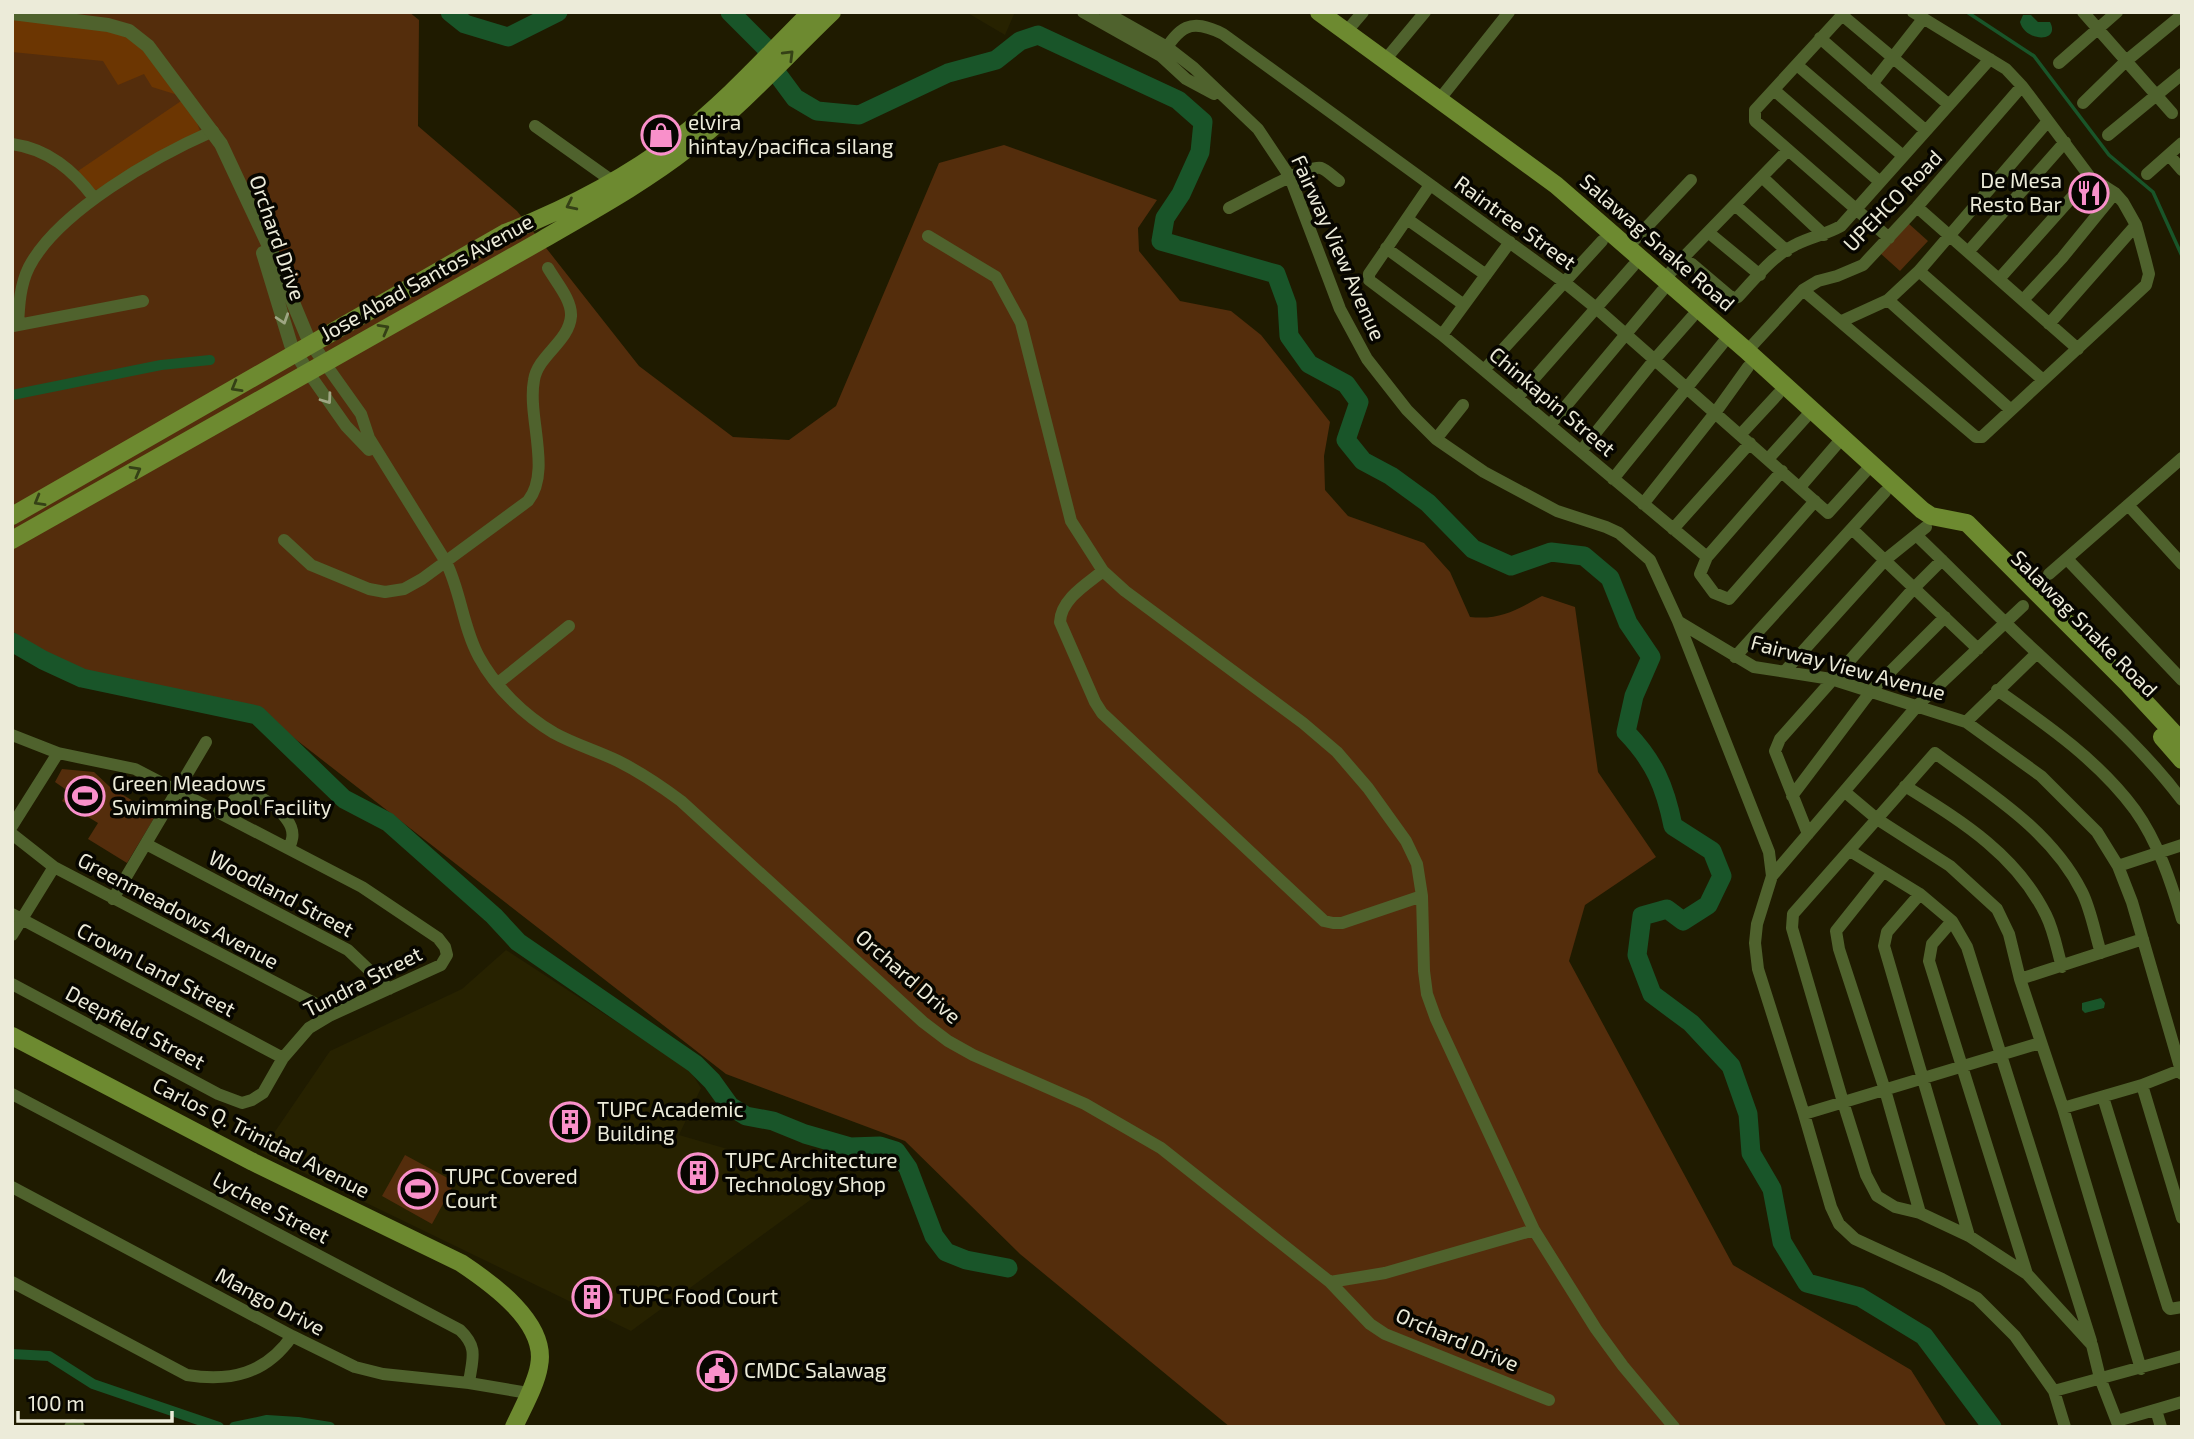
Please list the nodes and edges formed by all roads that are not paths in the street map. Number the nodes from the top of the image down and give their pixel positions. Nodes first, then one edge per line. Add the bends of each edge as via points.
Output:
1 (1083, 12) edge
2 (1319, 12) edge
3 (1363, 12) edge
4 (1425, 12) edge
5 (1509, 12) edge
6 (2083, 12) edge
7 (2117, 12) edge
8 (12, 13) edge
9 (1107, 13) edge
10 (823, 14) edge
11 (1843, 14) edge
12 (1918, 15) edge
13 (2182, 15) edge
14 (2098, 30) junction
15 (1346, 32) junction
16 (1820, 38) junction
17 (1164, 51) junction
18 (1892, 58) junction
19 (1990, 59) junction
20 (1385, 60) junction
21 (2126, 61) junction
22 (2059, 63) dead end
23 (1797, 65) junction
24 (2182, 74) edge
25 (1872, 84) junction
26 (2022, 86) junction
27 (1774, 90) junction
28 (2157, 94) junction
29 (1439, 100) junction
30 (2083, 103) dead end
31 (1948, 104) junction
32 (2172, 113) dead end
33 (2048, 121) junction
34 (535, 126) dead end
35 (1925, 130) junction
36 (213, 131) junction
37 (2108, 135) dead end
38 (2065, 142) junction
39 (12, 144) edge
40 (221, 144) junction
41 (2182, 144) edge
42 (1788, 150) junction
43 (2169, 155) junction
44 (1903, 156) junction
45 (2182, 170) edge
46 (2147, 174) dead end
47 (1290, 177) junction
48 (1762, 177) junction
49 (2090, 177) junction
50 (1691, 180) dead end
51 (1339, 181) dead end
52 (1880, 182) junction
53 (1430, 185) junction
54 (615, 188) junction
55 (2115, 193) junction
56 (93, 198) junction
57 (1735, 205) junction
58 (1917, 207) junction
59 (1229, 208) dead end
60 (1856, 209) junction
61 (1406, 219) junction
62 (2136, 225) junction
63 (1709, 232) junction
64 (1948, 234) junction
65 (1824, 235) junction
66 (928, 236) dead end
67 (1889, 238) junction
68 (1602, 241) dead end
69 (1510, 242) junction
70 (1386, 248) junction
71 (1627, 248) junction
72 (1787, 251) junction
73 (1968, 252) junction
74 (1682, 259) junction
75 (1633, 266) dead end
76 (548, 268) dead end
77 (1919, 271) junction
78 (1486, 275) junction
79 (1760, 275) junction
80 (1999, 279) junction
81 (1564, 282) junction
82 (1663, 285) junction
83 (1803, 290) junction
84 (143, 300) dead end
85 (1888, 300) junction
86 (2022, 300) junction
87 (1464, 304) junction
88 (1596, 308) junction
89 (1692, 317) dead end
90 (1842, 321) junction
91 (2049, 324) junction
92 (15, 326) edge
93 (1442, 334) junction
94 (1627, 335) junction
95 (312, 343) junction
96 (1723, 344) dead end
97 (2078, 349) junction
98 (295, 353) junction
99 (1655, 359) junction
100 (1748, 359) junction
101 (324, 362) junction
102 (1484, 370) junction
103 (308, 372) junction
104 (2043, 380) junction
105 (1688, 388) junction
106 (1778, 394) dead end
107 (1517, 398) junction
108 (1463, 405) dead end
109 (2011, 410) junction
110 (1715, 413) junction
111 (1806, 417) dead end
112 (1550, 425) junction
113 (1436, 439) junction
114 (1746, 439) junction
115 (1837, 444) dead end
116 (1581, 451) junction
117 (2182, 458) edge
118 (1768, 459) junction
119 (1782, 471) junction
120 (1866, 471) dead end
121 (1614, 479) junction
122 (394, 480) junction
123 (1800, 487) junction
124 (1885, 492) dead end
125 (1815, 501) junction
126 (1643, 504) junction
127 (2128, 505) junction
128 (12, 516) edge
129 (1952, 522) junction
130 (1673, 528) junction
131 (1852, 529) junction
132 (12, 540) edge
133 (284, 540) dead end
134 (1707, 557) junction
135 (2067, 559) junction
136 (1942, 560) junction
137 (1885, 561) junction
138 (446, 562) junction
139 (2182, 564) edge
140 (1102, 571) junction
141 (2049, 574) dead end
142 (1914, 588) junction
143 (2024, 606) dead end
144 (1945, 617) junction
145 (1678, 621) junction
146 (2005, 623) junction
147 (569, 626) dead end
148 (1978, 649) junction
149 (2038, 653) junction
150 (1735, 657) junction
151 (1785, 671) junction
152 (1831, 679) junction
153 (2182, 680) edge
154 (498, 683) junction
155 (1997, 690) junction
156 (1871, 691) junction
157 (1918, 705) junction
158 (1966, 722) junction
159 (12, 736) edge
160 (206, 742) dead end
161 (2182, 742) edge
162 (58, 754) junction
163 (2182, 760) edge
164 (1905, 786) junction
165 (177, 791) junction
166 (1845, 792) junction
167 (1792, 796) junction
168 (2182, 800) edge
169 (225, 815) junction
170 (1877, 818) junction
171 (12, 826) edge
172 (12, 834) edge
173 (1808, 834) junction
174 (146, 844) junction
175 (2182, 845) edge
176 (289, 848) junction
177 (1850, 851) junction
178 (2158, 853) junction
179 (2118, 866) junction
180 (54, 867) junction
181 (1883, 872) junction
182 (1772, 876) junction
183 (1920, 894) junction
184 (2178, 894) edge
185 (1422, 896) junction
186 (114, 899) junction
187 (17, 917) edge
188 (2182, 919) edge
189 (1952, 921) junction
190 (12, 935) edge
191 (2143, 939) junction
192 (2101, 953) junction
193 (2062, 967) junction
194 (2020, 979) junction
195 (12, 985) edge
196 (389, 989) junction
197 (328, 1016) junction
198 (12, 1036) edge
199 (2040, 1043) junction
200 (2001, 1055) junction
201 (283, 1058) junction
202 (1963, 1066) junction
203 (2181, 1072) edge
204 (1922, 1078) junction
205 (2142, 1085) junction
206 (1885, 1090) junction
207 (12, 1094) edge
208 (2103, 1097) junction
209 (242, 1102) joint
210 (1843, 1102) junction
211 (2063, 1108) junction
212 (1804, 1114) junction
213 (12, 1187) edge
214 (1920, 1213) junction
215 (2182, 1218) edge
216 (1534, 1230) junction
217 (1969, 1236) junction
218 (2027, 1275) junction
219 (12, 1282) edge
220 (1330, 1282) junction
221 (2182, 1307) edge
222 (292, 1336) junction
223 (2092, 1345) junction
224 (2182, 1356) edge
225 (2141, 1369) junction
226 (2100, 1378) junction
227 (468, 1383) junction
228 (2054, 1391) junction
229 (528, 1393) junction
230 (1549, 1400) dead end
231 (2182, 1402) edge
232 (2155, 1410) junction
233 (2118, 1424) edge
234 (70, 1427) edge
235 (79, 1427) edge
236 (514, 1427) edge
237 (1674, 1427) edge
238 (2065, 1427) edge
239 (2161, 1427) edge

1 - 17 street, Fairway View Avenue
2 - 15 main road, Salawag Snake Road
3 - 15 street
4 - 20 street
5 - 29 street
6 - 14 street
7 - 14 street
8 - 36 street, Orchard Drive via 76,19 129,31 148,46
9 - 17 street, Fairway View Avenue
10 - 54 main road, Jose Abad Santos Avenue via 685,151
11 - 16 street
11 - 18 street
12 - 18 street
12 - 19 street
13 - 21 street
14 - 21 street
14 - 22 street
15 - 20 main road, Salawag Snake Road
16 - 23 street
16 - 25 street
17 - 47 street, Fairway View Avenue via 1186,79 1230,102 1258,129
17 - 53 street, Raintree Street via 1181,29 1191,25 1223,34
18 - 25 street
18 - 31 street
19 - 26 street
19 - 31 street
20 - 29 main road, Salawag Snake Road
21 - 28 street
21 - 30 street
23 - 27 street
23 - 44 street
24 - 28 street
25 - 35 street
26 - 33 street
26 - 58 street, UPEHCO Road
27 - 42 street via 1755,110 1755,121
27 - 52 street
28 - 32 street
28 - 37 street
29 - 71 main road, Salawag Snake Road via 1556,184
31 - 35 street
33 - 38 street
33 - 64 street
34 - 54 street
35 - 44 street
36 - 40 street, Orchard Drive
36 - 56 street
38 - 49 street
38 - 73 street
39 - 56 street via 57,160 78,176
40 - 95 street, Orchard Drive
40 -> 98 street, Orchard Drive
41 - 43 street
42 - 48 street
42 - 60 street
43 - 45 street
43 - 46 street
44 - 52 street
47 - 51 street via 1323,168
47 - 59 street
47 - 113 street, Fairway View Avenue via 1340,309 1367,359
48 - 57 street
48 - 65 street
49 - 55 street
49 - 80 street
50 - 71 street
52 - 60 street
53 - 61 street
53 - 69 street, Raintree Street
54 -> 95 main road, Jose Abad Santos Avenue via 505,233
101 -> 54 main road, Jose Abad Santos Avenue via 542,240
55 - 62 street
55 - 86 street
56 - 92 street via 29,266
57 - 63 street
57 - 72 street
58 - 64 street
58 - 67 street, UPEHCO Road
60 - 65 street via 1841,226
60 - 67 street
61 - 70 street
61 - 78 street
62 - 91 street
62 - 97 street via 2149,274 2146,285
63 - 74 street
63 - 79 street
64 - 73 street
64 - 77 street
65 - 72 street
66 - 140 street via 996,277 1021,323 1071,520
67 - 83 street, UPEHCO Road via 1863,265
68 - 81 street
69 - 78 street
69 - 81 street, Raintree Street
70 - 87 street
70 - 93 street, Chinkapin Street via 1369,280
71 - 82 main road, Salawag Snake Road
72 - 79 street
73 - 80 street
74 - 79 street via 1732,298
74 - 82 street
75 - 88 street
76 - 138 street via 571,313 567,332 534,378 535,492
77 - 85 street
77 - 104 street
78 - 87 street
80 - 86 street
81 - 88 street, Raintree Street
81 - 102 street
82 - 94 street
82 - 100 main road, Salawag Snake Road
83 - 90 street
83 - 100 street, UPEHCO Road
84 - 92 street
85 - 90 street
85 - 109 street
86 - 91 street
87 - 93 street
88 - 94 street, Raintree Street
88 - 107 street
89 - 99 street
90 - 109 street via 1976,438
91 - 97 street
93 - 102 street, Chinkapin Street
94 - 99 street, Raintree Street
94 - 112 street
95 - 98 main road, Jose Abad Santos Avenue
95 - 101 street, Orchard Drive
96 - 105 street
97 - 104 street
98 - 103 street, Orchard Drive
98 -> 128 main road, Jose Abad Santos Avenue
99 - 105 street, Raintree Street
99 - 116 street
100 - 110 street, UPEHCO Road
100 - 129 main road, Salawag Snake Road via 1922,510
101 - 103 main road, Jose Abad Santos Avenue
101 - 122 street, Orchard Drive via 361,414 369,438
102 - 107 street, Chinkapin Street
103 -> 122 street, Orchard Drive via 346,426
132 -> 103 main road, Jose Abad Santos Avenue
104 - 109 street
105 - 110 street, Raintree Street
105 - 121 street
106 - 114 street
107 - 112 street, Chinkapin Street
108 - 113 street
110 - 114 street, Raintree Street
110 - 126 street, UPEHCO Road
111 - 118 street
112 - 116 street, Chinkapin Street
113 - 145 street, Fairway View Avenue via 1484,472 1557,511 1619,533 1650,560
114 - 118 street, Raintree Street
114 - 130 street
115 - 123 street
116 - 121 street, Chinkapin Street
117 - 127 street
118 - 119 street, Raintree Street
119 - 123 street, Raintree Street
119 - 134 street
120 - 125 street, Raintree Street via 1828,513
121 - 126 street, Chinkapin Street
122 - 138 street, Orchard Drive
123 - 125 street, Raintree Street
124 - 131 street
125 - 134 street via 1729,599 1714,593 1700,574
126 - 130 street, Chinkapin Street
127 - 135 street
127 - 139 street
129 - 161 main road, Salawag Snake Road via 1967,523
129 - 163 main road, Salawag Snake Road
130 - 134 street, Chinkapin Street
131 - 137 street
131 - 150 street
133 - 138 street via 311,565 385,592 404,589
135 - 141 street
135 - 153 street
136 - 137 street via 1921,531
136 - 142 street
136 - 146 street
137 - 142 street
137 - 151 street
138 - 154 street, Orchard Drive via 470,639
140 - 185 street via 1337,752 1406,841 1417,864
140 - 185 street via 1070,598 1060,622 1102,713 1324,920 1342,922
142 - 144 street
142 - 152 street
143 - 146 street
144 - 148 street
144 - 156 street
145 - 150 street, Fairway View Avenue
145 - 182 street via 1769,852
146 - 148 street
146 - 149 street
147 - 154 street
148 - 157 street
149 - 155 street
149 - 168 street via 2156,766
150 - 151 street, Fairway View Avenue via 1754,667
151 - 152 street, Fairway View Avenue
152 - 156 street, Fairway View Avenue
152 - 167 street via 1775,751
154 - 220 street, Orchard Drive via 555,733 652,779 681,801 948,1041 1085,1104 1161,1148
155 - 158 street
155 - 178 street via 2108,778 2135,811
156 - 157 street, Fairway View Avenue
156 - 167 street
157 - 158 street, Fairway View Avenue
157 - 166 street
158 - 179 street, Fairway View Avenue via 2041,776 2097,832
159 - 162 street
160 - 165 street
162 - 165 street via 135,769
162 - 171 street
164 - 170 street
164 - 192 street via 1935,753 2040,834 2083,893
164 - 193 street via 1970,827 2021,875 2047,918
165 - 169 street
165 - 174 street
166 - 170 street
166 - 173 street
167 - 173 street
169 - 176 street
169 - 176 street via 241,795 268,802 292,829
170 - 177 street
170 - 194 street via 1950,866 1997,909 2009,934
172 - 180 street, Greenmeadows Avenue
173 - 182 street
174 - 186 street
174 - 196 street, Woodland Street via 348,950
175 - 178 street
176 - 196 street, Tundra Street via 362,887 445,947 447,955 441,965
177 - 181 street
177 - 210 street via 1793,914 1792,928
178 - 179 street
178 - 184 street
179 - 191 street, Fairway View Avenue
180 - 186 street, Greenmeadows Avenue
180 - 187 street
181 - 183 street
181 - 206 street via 1836,931
182 - 212 street via 1757,925 1758,969
183 - 189 street
183 - 204 street via 1886,932 1884,946
184 - 188 street
185 - 216 street via 1427,994
186 - 197 street, Greenmeadows Avenue via 320,1006
187 - 190 street
187 - 201 street, Crown Land Street
189 - 200 street via 1967,947
189 - 202 street via 1932,944 1929,961
191 - 192 street
191 - 203 street, Fairway View Avenue
192 - 193 street
193 - 194 street
194 - 199 street
195 - 209 street, Deepfield Street via 218,1094
196 - 197 street, Tundra Street
197 - 201 street, Tundra Street via 309,1028
198 - 229 main road, Carlos Q. Trinidad Avenue via 481,1276 507,1297 529,1324 540,1355
199 - 200 street
199 - 211 street
200 - 202 street
200 - 223 street
201 - 209 street, Tundra Street via 262,1093
202 - 204 street
202 - 218 street
203 - 205 street
204 - 206 street
204 - 217 street
205 - 208 street
205 - 215 street
206 - 210 street
206 - 214 street
207 - 227 street, Lychee Street via 460,1330 473,1349
208 - 211 street
208 - 221 street via 2168,1307
210 - 212 street
210 - 214 street via 1877,1196 1895,1207
211 - 225 street
212 - 228 street via 1839,1224 1855,1239 1977,1298 2015,1335
213 - 222 street, Mango Drive
214 - 217 street
216 - 220 street via 1384,1273
216 - 237 street via 1596,1329
217 - 218 street
218 - 223 street
219 - 222 street via 187,1375 233,1377 262,1366 281,1352
220 - 230 street, Orchard Drive via 1385,1334
222 - 227 street, Mango Drive via 355,1367
223 - 226 street
224 - 225 street
225 - 226 street
226 - 228 street
226 - 233 street
227 - 229 street, Mango Drive
228 - 238 street
229 - 236 main road, Carlos Q. Trinidad Avenue
231 - 232 street
232 - 233 street
232 - 239 street
234 - 235 street

